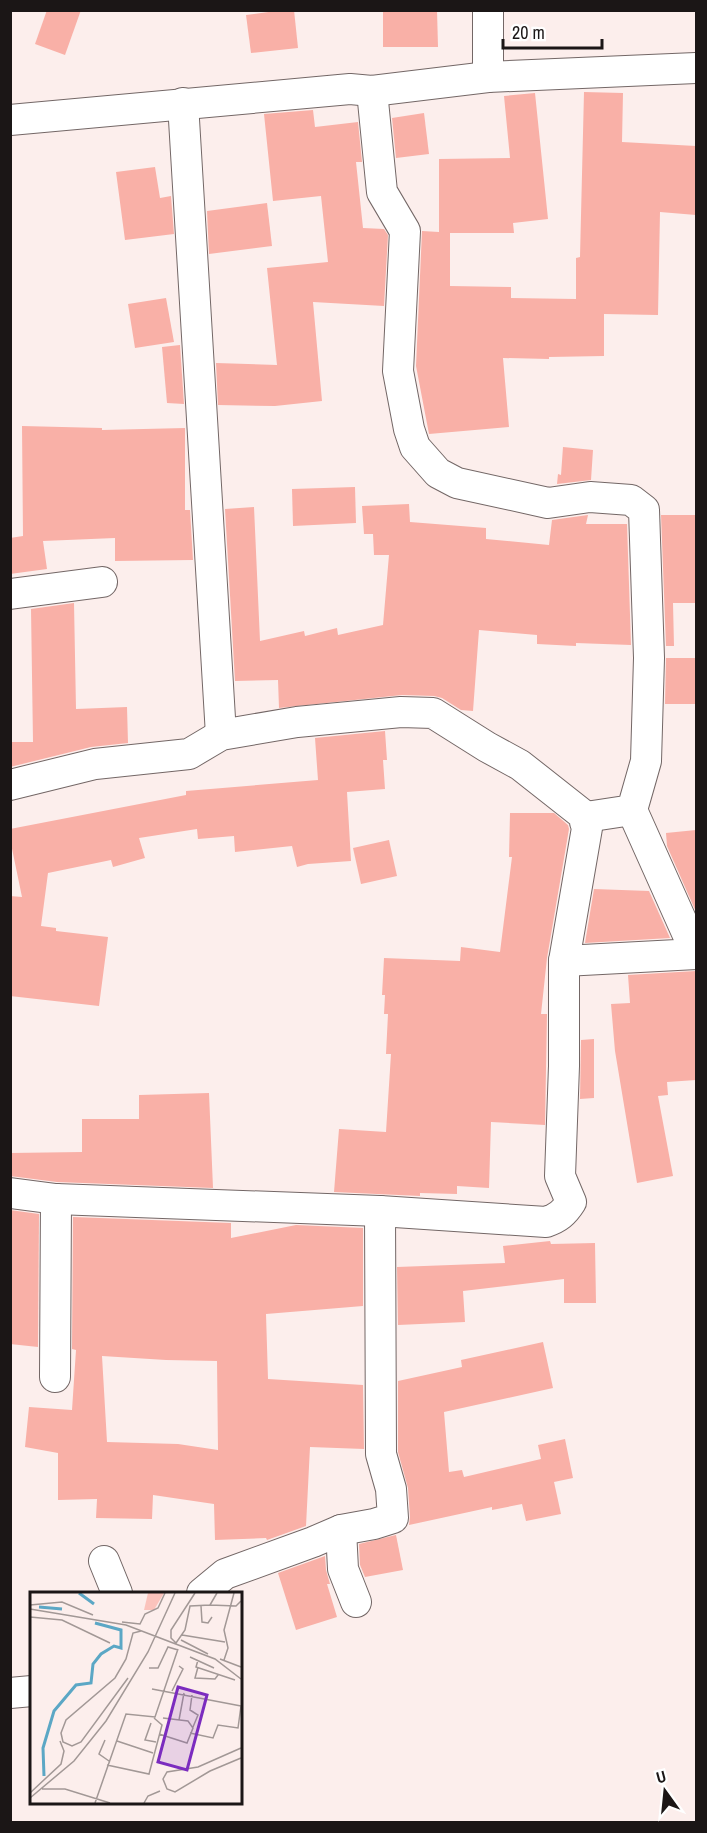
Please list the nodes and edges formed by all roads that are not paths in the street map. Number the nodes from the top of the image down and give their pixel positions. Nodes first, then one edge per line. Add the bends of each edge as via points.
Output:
1 (488, 10) edge
2 (696, 68) edge
3 (488, 77) junction
4 (372, 91) junction
5 (183, 103) junction
6 (10, 120) edge
7 (102, 582) dead end
8 (10, 594) edge
9 (221, 735) junction
10 (10, 785) edge
11 (632, 810) junction
12 (586, 817) junction
13 (696, 953) edge
14 (564, 961) junction
15 (10, 1193) edge
16 (56, 1199) junction
17 (380, 1210) junction
18 (56, 1377) dead end
19 (341, 1530) junction
20 (104, 1561) dead end
21 (117, 1592) edge
22 (203, 1592) edge
23 (356, 1602) dead end
24 (30, 1691) edge
25 (10, 1694) edge

1 - 3 street
2 - 3 street
3 - 4 street
4 - 5 street via 350,89
4 - 11 street via 382,192 405,231 398,371 415,447 438,473 457,483 548,503 590,497 631,500 644,510 646,760
5 - 6 street
5 - 9 street
7 - 8 street
9 - 10 street via 189,754 95,764
9 - 12 street via 297,722 401,712 433,713 520,765
11 - 12 street
11 - 13 street
12 - 14 street
13 - 14 street
14 - 17 street via 560,1176 571,1202 563,1214 546,1222
15 - 16 street
16 - 17 street
16 - 18 street
17 - 19 street via 381,1454 391,1489 393,1518
19 - 22 street via 225,1574
19 - 23 street via 343,1569
20 - 21 street
24 - 25 street

